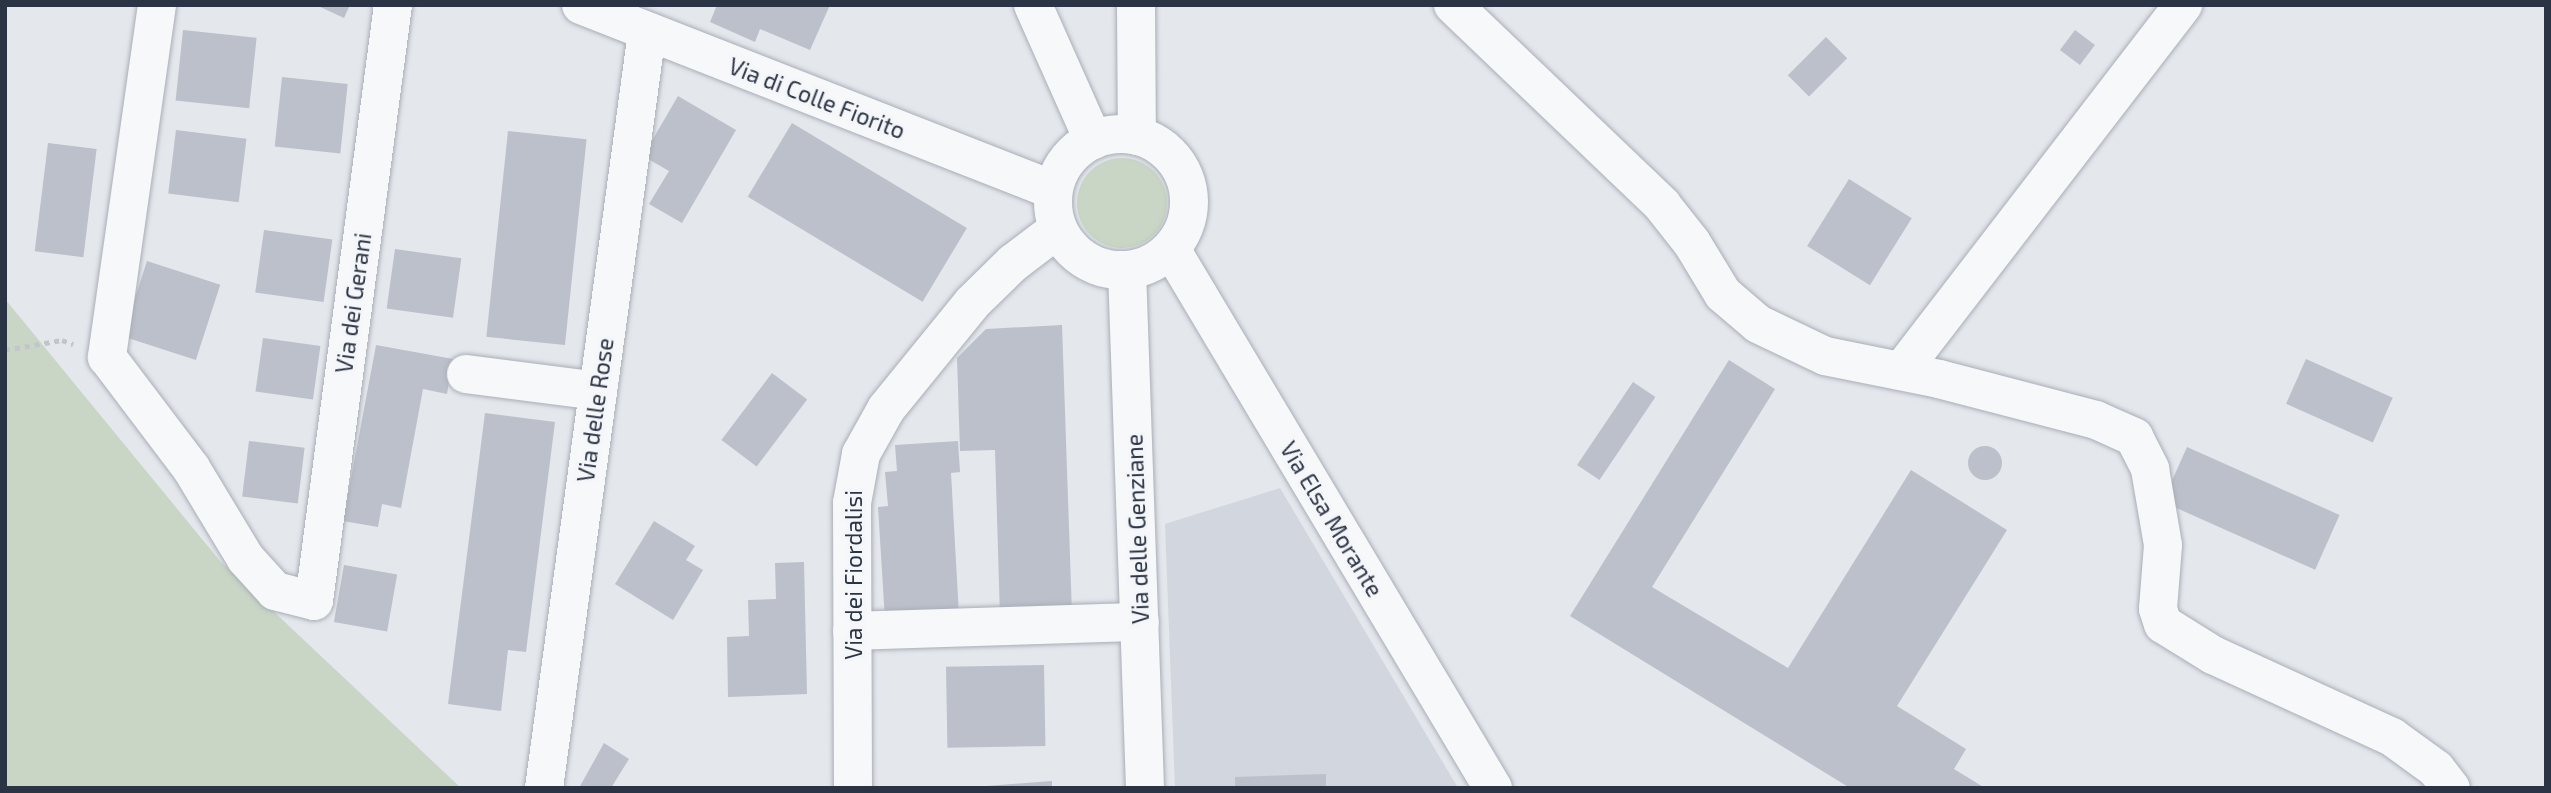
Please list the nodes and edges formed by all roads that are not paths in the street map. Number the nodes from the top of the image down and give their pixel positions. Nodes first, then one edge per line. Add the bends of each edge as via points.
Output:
1 (157, 5) edge
2 (393, 5) edge
3 (581, 5) edge
4 (1033, 5) edge
5 (1136, 5) edge
6 (1453, 5) edge
7 (2183, 5) edge
8 (647, 32) junction
9 (1137, 136) junction
10 (1093, 140) junction
11 (1053, 190) junction
12 (1058, 229) junction
13 (1171, 249) junction
14 (1127, 270) junction
15 (1902, 370) junction
16 (466, 374) dead end
17 (597, 391) junction
18 (1140, 622) junction
19 (852, 631) junction
20 (544, 788) edge
21 (853, 788) edge
22 (1145, 788) edge
23 (1493, 788) edge
24 (2451, 788) edge

1 - 2 street, Via dei Gerani via 107,357 191,468 246,559 275,591 314,601
3 - 8 street, Via di Colle Fiorito
4 - 10 street
5 - 9 street
6 - 15 street via 1662,205 1723,294 1745,315 1809,351
7 - 15 street
8 - 11 street, Via di Colle Fiorito
8 - 17 street, Via delle Rose
9 - 10 street via 1114,134
9 - 13 street via 1159,145 1176,161 1187,183 1184,229
10 - 11 street via 1075,152
11 - 12 street
12 - 14 street via 1086,261 1106,270
12 - 19 street, Via dei Fiordalisi via 1013,263 972,303 867,439 854,481
13 - 14 street via 1151,263
13 - 23 street, Via Elsa Morante
14 - 18 street, Via delle Genziane
15 - 24 street via 2096,420 2134,437 2150,469 2163,545 2158,609 2163,624 2213,654 2392,737 2437,769
16 - 17 street
17 - 20 street, Via delle Rose
18 - 19 street
18 - 22 street, Via delle Genziane
19 - 21 street, Via dei Fiordalisi

